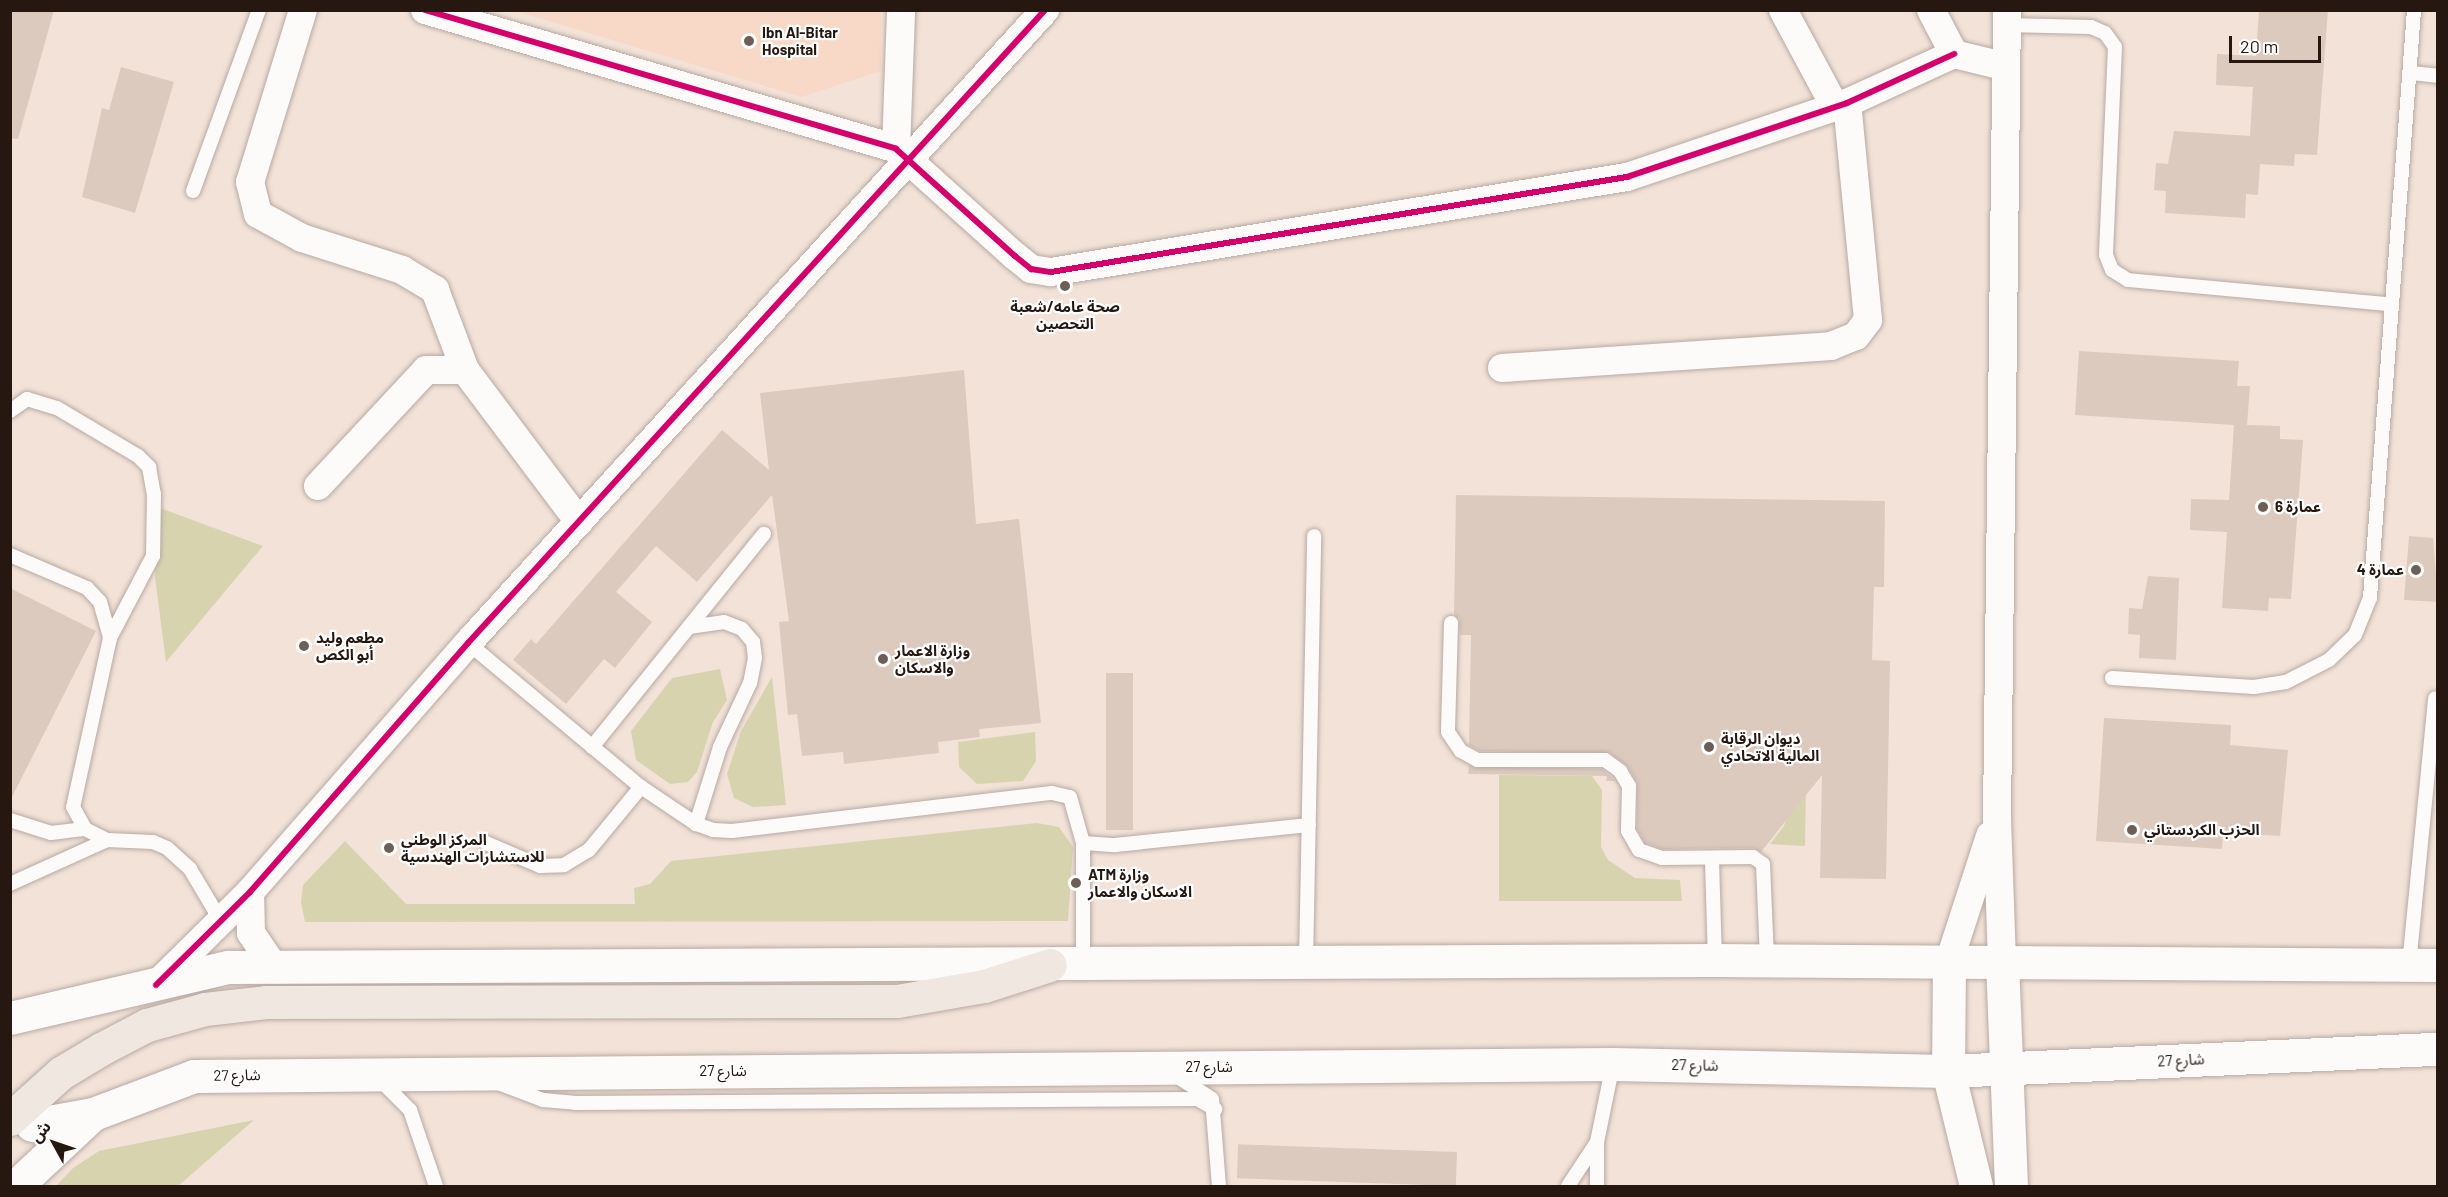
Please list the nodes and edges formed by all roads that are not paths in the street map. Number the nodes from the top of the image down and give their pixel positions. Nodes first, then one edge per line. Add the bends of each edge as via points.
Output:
1 (259, 10) edge
2 (303, 10) edge
3 (425, 10) edge
4 (901, 10) edge
5 (1045, 10) edge
6 (1783, 10) edge
7 (1931, 10) edge
8 (2414, 10) edge
9 (2007, 18) edge
10 (1954, 54) junction
11 (2003, 66) junction
12 (2411, 73) junction
13 (2438, 76) edge
14 (1841, 105) junction
15 (904, 155) junction
16 (193, 191) dead end
17 (2389, 304) junction
18 (1502, 368) dead end
19 (465, 370) junction
20 (10, 411) edge
21 (318, 486) dead end
22 (579, 522) junction
23 (764, 534) dead end
24 (1314, 536) dead end
25 (10, 555) edge
26 (1450, 624) dead end
27 (689, 627) junction
28 (110, 638) junction
29 (468, 643) junction
30 (2112, 678) dead end
31 (2435, 698) dead end
32 (592, 747) junction
33 (641, 787) junction
34 (1996, 817) junction
35 (10, 820) edge
36 (696, 824) junction
37 (1309, 825) junction
38 (85, 829) junction
39 (107, 840) junction
40 (486, 843) dead end
41 (1083, 843) junction
42 (1712, 860) junction
43 (10, 884) edge
44 (250, 892) junction
45 (221, 921) junction
46 (1715, 960) junction
47 (1767, 961) junction
48 (1949, 962) junction
49 (2001, 962) junction
50 (1306, 964) junction
51 (1050, 965) junction
52 (1083, 965) junction
53 (2423, 965) edge
54 (274, 967) junction
55 (156, 985) junction
56 (70, 1006) junction
57 (10, 1018) edge
58 (10, 1032) edge
59 (2438, 1049) edge
60 (1612, 1064) junction
61 (1160, 1067) junction
62 (2009, 1068) junction
63 (1948, 1071) junction
64 (480, 1073) junction
65 (373, 1074) junction
66 (1215, 1109) junction
67 (93, 1114) junction
68 (21, 1122) edge
69 (1597, 1142) junction
70 (16, 1186) edge
71 (436, 1186) edge
72 (1219, 1186) edge
73 (1569, 1186) edge
74 (1598, 1186) edge
75 (1976, 1186) edge
76 (2011, 1186) edge

1 - 16 lane
2 - 19 street via 250,182 258,214 302,238 402,270 435,290
3 - 15 street
4 - 15 street
5 - 15 street
6 - 14 street
7 - 10 street
8 - 12 lane
9 - 11 street
9 - 17 lane via 2091,27 2105,33 2115,47 2106,255 2112,270 2128,280
10 - 11 street
10 - 14 street
11 - 34 street
12 - 13 lane
12 - 17 lane
14 - 15 street via 1627,177 1051,272 1031,268 1015,256
14 - 18 street via 1868,320 1856,336 1831,346
15 - 22 street
17 - 30 lane via 2370,598 2355,635 2329,660 2286,682 2254,687
19 - 21 street via 426,370
19 - 22 street
20 - 28 lane via 27,399 57,408 138,456 149,467 154,494 153,556
22 - 29 street
23 - 27 lane
24 - 37 lane
25 - 28 lane via 87,588 100,602
26 - 42 lane via 1448,732 1461,751 1478,760 1605,760 1620,771 1629,786 1628,831 1639,850 1662,858
27 - 32 lane
27 - 36 lane via 724,622 742,629 753,642 755,658 750,683 720,747
28 - 38 lane via 73,807
29 - 32 lane
29 - 44 street
31 - 53 lane
32 - 33 lane
33 - 36 lane
33 - 40 lane via 589,850 564,865 540,866
34 - 48 street
34 - 49 street
35 - 38 lane via 51,833
36 - 41 lane via 732,831 1052,793 1070,797
37 - 41 lane via 1115,845
37 - 50 lane
38 - 39 lane
39 - 43 lane
39 - 45 lane via 153,842 167,848 189,869
41 - 52 lane
42 - 46 lane
42 - 47 lane via 1753,857 1763,864
44 - 45 street
44 - 54 street via 251,933
45 - 55 street
46 - 47 main road
46 - 50 main road
47 - 48 main road
48 - 49 main road
48 - 63 main road
49 - 53 main road
49 - 62 main road
50 - 52 main road
51 - 52 main road
51 - 54 main road
51 - 68 main road via 984,987 897,1001 266,1002 205,1009 147,1025 100,1049 61,1073
54 - 55 main road via 228,967
55 - 56 main road
56 - 57 main road
56 - 58 main road
59 - 62 main road, شارع 27
60 - 61 main road, شارع 27
60 - 63 main road, شارع 27
60 - 69 lane
61 - 64 main road, شارع 27
61 - 66 lane via 1205,1092
62 - 63 main road, شارع 27
62 - 76 main road
63 - 75 main road
64 - 65 main road, شارع 27
64 - 66 lane via 534,1097 576,1103 1197,1099
65 - 67 main road, شارع 27 via 194,1076
65 - 71 lane via 410,1110
66 - 72 lane
67 - 68 main road
67 - 70 main road, شارع 27
69 - 73 lane
69 - 74 lane

